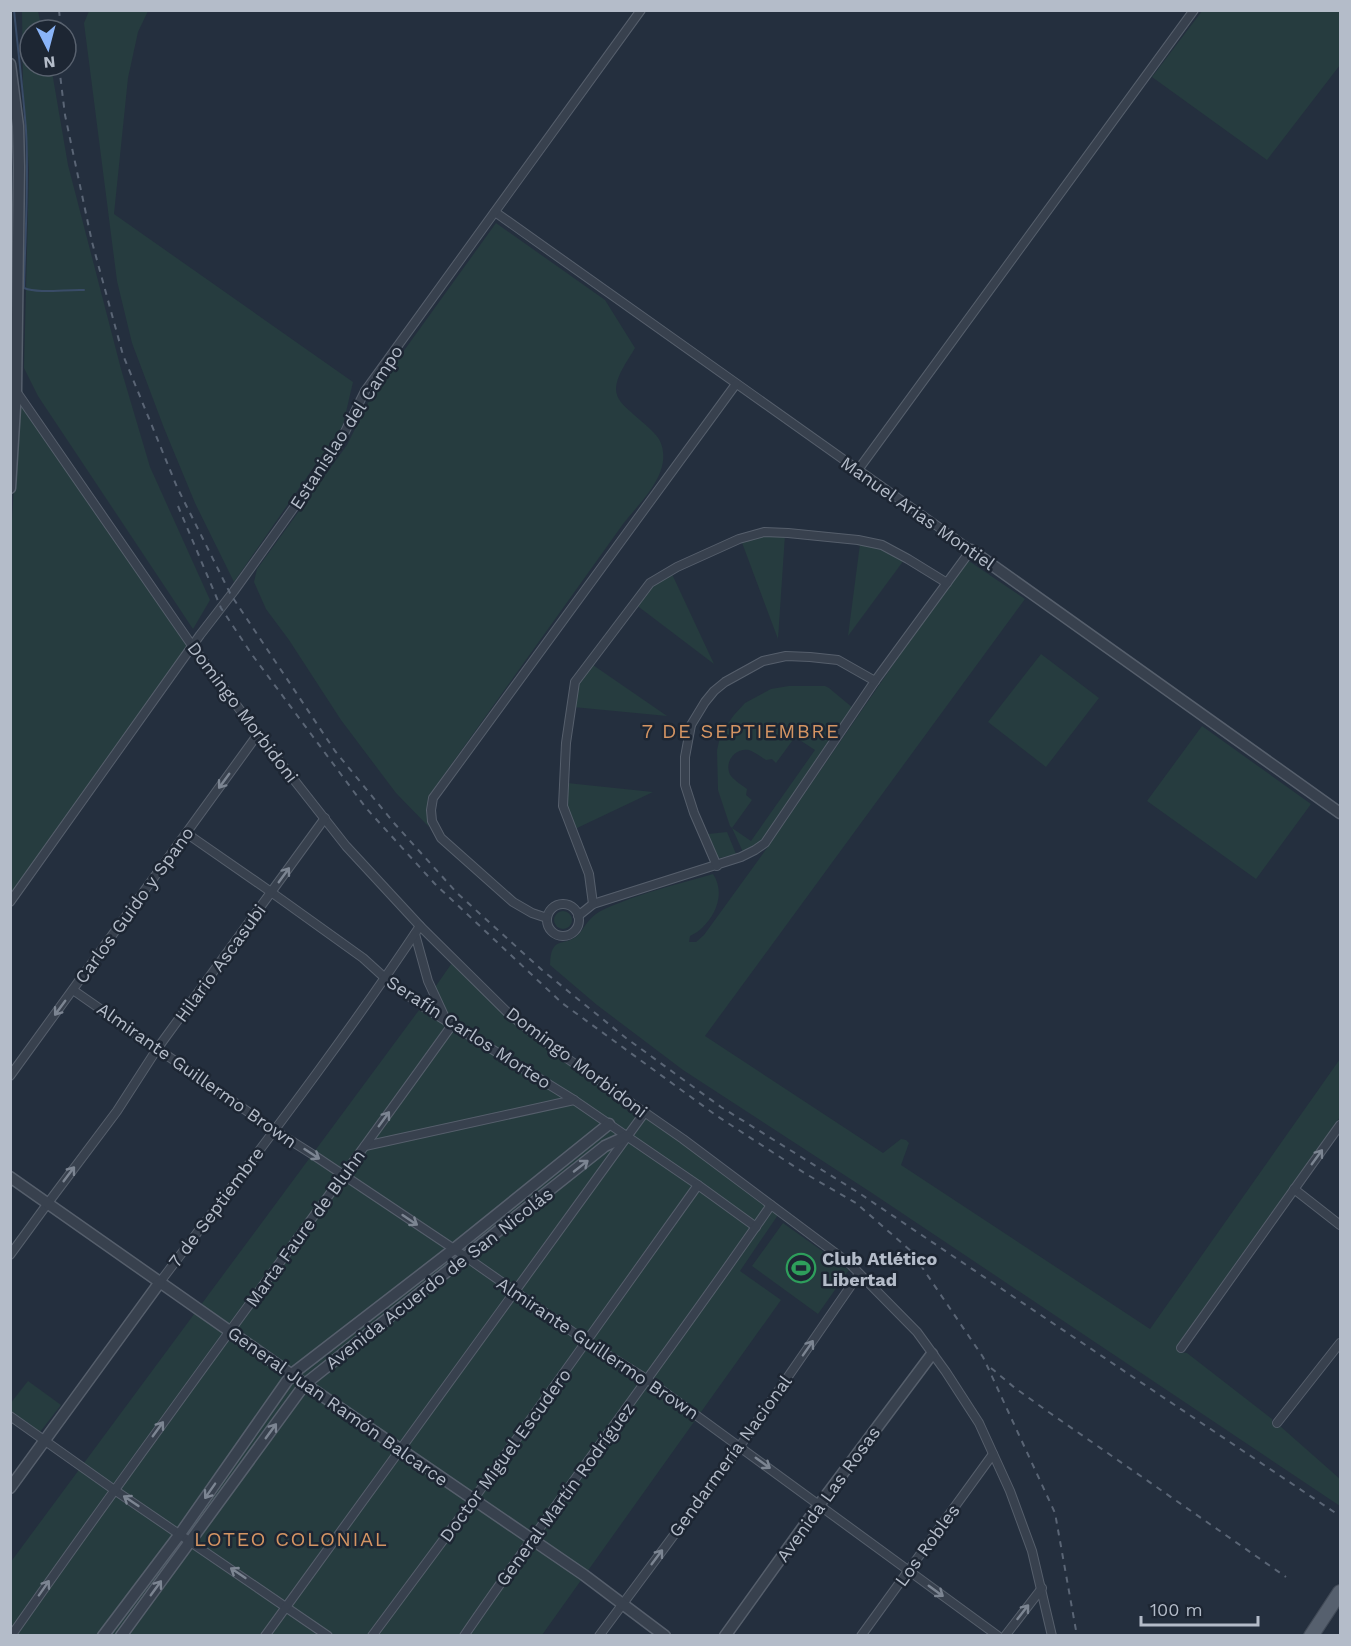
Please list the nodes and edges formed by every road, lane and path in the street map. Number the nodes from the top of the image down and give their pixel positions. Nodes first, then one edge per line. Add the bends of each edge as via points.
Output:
1 (641, 10) edge
2 (1194, 10) edge
3 (10, 64) edge
4 (495, 212) junction
5 (736, 384) junction
6 (16, 391) junction
7 (858, 470) junction
8 (10, 488) edge
9 (971, 550) junction
10 (947, 583) junction
11 (193, 647) junction
12 (875, 681) junction
13 (258, 734) junction
14 (1341, 813) edge
15 (325, 818) junction
16 (186, 833) junction
17 (717, 866) junction
18 (271, 892) junction
19 (10, 902) edge
20 (593, 904) junction
21 (578, 916) junction
22 (547, 918) junction
23 (420, 926) junction
24 (415, 934) junction
25 (385, 978) junction
26 (73, 990) junction
27 (450, 1023) junction
28 (157, 1049) junction
29 (10, 1076) edge
30 (574, 1100) junction
31 (645, 1112) junction
32 (609, 1124) junction
33 (1341, 1125) edge
34 (274, 1130) junction
35 (627, 1136) junction
36 (365, 1146) junction
37 (344, 1175) junction
38 (10, 1177) edge
39 (698, 1185) junction
40 (1294, 1189) junction
41 (48, 1203) junction
42 (771, 1205) junction
43 (1341, 1225) edge
44 (756, 1227) junction
45 (454, 1249) junction
46 (10, 1256) edge
47 (466, 1257) junction
48 (859, 1274) junction
49 (160, 1282) junction
50 (514, 1292) junction
51 (229, 1331) junction
52 (586, 1342) junction
53 (1341, 1343) edge
54 (1181, 1348) dead end
55 (932, 1354) junction
56 (292, 1374) junction
57 (648, 1380) junction
58 (305, 1384) junction
59 (10, 1416) edge
60 (1277, 1423) dead end
61 (44, 1441) junction
62 (740, 1446) junction
63 (400, 1448) junction
64 (993, 1454) junction
65 (10, 1488) edge
66 (114, 1490) junction
67 (473, 1500) junction
68 (819, 1504) junction
69 (180, 1534) junction
70 (531, 1539) junction
71 (190, 1541) junction
72 (908, 1570) junction
73 (1042, 1588) junction
74 (1341, 1592) edge
75 (621, 1604) junction
76 (286, 1606) junction
77 (11, 1635) edge
78 (103, 1635) edge
79 (121, 1635) edge
80 (265, 1635) edge
81 (328, 1635) edge
82 (372, 1635) edge
83 (464, 1635) edge
84 (599, 1635) edge
85 (665, 1635) edge
86 (725, 1635) edge
87 (861, 1635) edge
88 (998, 1635) edge
89 (1005, 1635) edge
90 (1052, 1635) edge
91 (1311, 1635) edge

1 - 4 street, Estanislao del Campo
2 - 7 street
3 - 6 street via 19,167
4 - 5 street, Manuel Arias Montiel
4 - 11 street, Estanislao del Campo via 365,391 338,446
5 - 7 street, Manuel Arias Montiel
5 - 22 street via 433,798 432,821 441,838 513,902
6 - 8 street
6 - 11 street, Domingo Morbidoni
7 - 9 street, Manuel Arias Montiel
9 - 10 street
9 - 14 street, Manuel Arias Montiel
10 - 12 street
10 - 20 street via 882,545 764,532 738,539 650,583 575,682 566,743 563,806 589,874
11 - 13 street, Domingo Morbidoni
11 - 19 street, Estanislao del Campo
12 - 17 street via 770,837 755,850
12 - 17 street via 838,660 786,656 763,661 727,680 705,702 691,725 685,785
13 - 15 street, Domingo Morbidoni
13 -> 16 street, Carlos Guido y Spano
18 -> 15 street, Hilario Ascasubi
15 - 23 street, Domingo Morbidoni
16 - 18 street, Serafín Carlos Morteo
16 - 26 street, Carlos Guido y Spano
17 - 20 street
18 - 25 street, Serafín Carlos Morteo
18 - 28 street, Hilario Ascasubi
20 - 21 street
21 - 22 street via 564,904 553,908
21 - 22 street via 576,929 565,936 552,932
23 - 24 street, 7 de Septiembre
23 - 31 street, Domingo Morbidoni via 510,1014
24 - 25 street, 7 de Septiembre
24 - 27 street via 428,981
25 - 27 street, Serafín Carlos Morteo
25 - 34 street, 7 de Septiembre
26 - 28 street, Almirante Guillermo Brown
26 -> 29 street, Carlos Guido y Spano
27 - 30 street, Serafín Carlos Morteo
36 -> 27 street, Marta Faure de Bluhn
28 - 34 street, Almirante Guillermo Brown
41 -> 28 street, Hilario Ascasubi via 117,1111
30 - 32 street, Serafín Carlos Morteo
30 - 36 street
31 - 35 street, Avenida Acuerdo de San Nicolás
31 - 42 street, Domingo Morbidoni
32 - 35 street, Serafín Carlos Morteo
32 - 45 street, Avenida Acuerdo de San Nicolás
40 -> 33 street
34 -> 37 street, Almirante Guillermo Brown
34 - 49 street, 7 de Septiembre
35 - 39 street, Serafín Carlos Morteo
47 -> 35 street, Avenida Acuerdo de San Nicolás via 605,1146
35 - 50 street
36 - 37 street, Marta Faure de Bluhn
37 -> 45 street, Almirante Guillermo Brown
37 - 51 street, Marta Faure de Bluhn
38 - 41 street, General Juan Ramón Balcarce
39 - 44 street, Serafín Carlos Morteo
39 - 52 street, Doctor Miguel Escudero
40 - 43 street
40 - 54 street
41 - 46 street, Hilario Ascasubi
41 - 49 street, General Juan Ramón Balcarce
42 - 44 street, General Martín Rodríguez
42 - 48 street, Domingo Morbidoni
44 - 57 street, General Martín Rodríguez
45 - 47 street, Almirante Guillermo Brown
45 - 56 street, Avenida Acuerdo de San Nicolás
47 - 50 street, Almirante Guillermo Brown
47 - 58 street, Avenida Acuerdo de San Nicolás
48 - 55 street, Domingo Morbidoni via 917,1332
62 -> 48 street, Gendarmería Nacional
49 - 51 street, General Juan Ramón Balcarce
49 - 61 street, 7 de Septiembre
50 - 52 street, Almirante Guillermo Brown
50 - 63 street
51 - 56 street, General Juan Ramón Balcarce
66 -> 51 street, Marta Faure de Bluhn
52 - 57 street, Almirante Guillermo Brown
52 - 67 street, Doctor Miguel Escudero
53 - 60 street
55 - 64 street, Domingo Morbidoni via 979,1423
55 - 68 street, Avenida Las Rosas
56 - 58 street, General Juan Ramón Balcarce
56 -> 69 street, Avenida Acuerdo de San Nicolás
57 - 62 street, Almirante Guillermo Brown
57 - 70 street, General Martín Rodríguez
58 - 63 street, General Juan Ramón Balcarce
71 -> 58 street, Avenida Acuerdo de San Nicolás
59 - 61 street
61 - 65 street, 7 de Septiembre
61 - 66 street
62 -> 68 street, Almirante Guillermo Brown
75 -> 62 street, Gendarmería Nacional
63 - 67 street, General Juan Ramón Balcarce
63 - 76 street
64 - 72 street, Los Robles
64 - 73 street, Domingo Morbidoni via 1010,1491
69 -> 66 street
77 -> 66 street, Marta Faure de Bluhn
67 - 70 street, General Juan Ramón Balcarce
67 - 82 street, Doctor Miguel Escudero
68 - 72 street, Almirante Guillermo Brown
68 - 86 street, Avenida Las Rosas
69 - 71 street
69 - 78 street, Avenida Acuerdo de San Nicolás
70 - 75 street, General Juan Ramón Balcarce
70 - 83 street, General Martín Rodríguez
76 -> 71 street
79 -> 71 street, Avenida Acuerdo de San Nicolás
72 - 87 street, Los Robles
72 -> 88 street, Almirante Guillermo Brown
89 -> 73 street
73 - 90 street, Domingo Morbidoni
74 - 91 main road
75 - 84 street, Gendarmería Nacional
75 - 85 street, General Juan Ramón Balcarce
76 - 80 street
76 - 81 street

